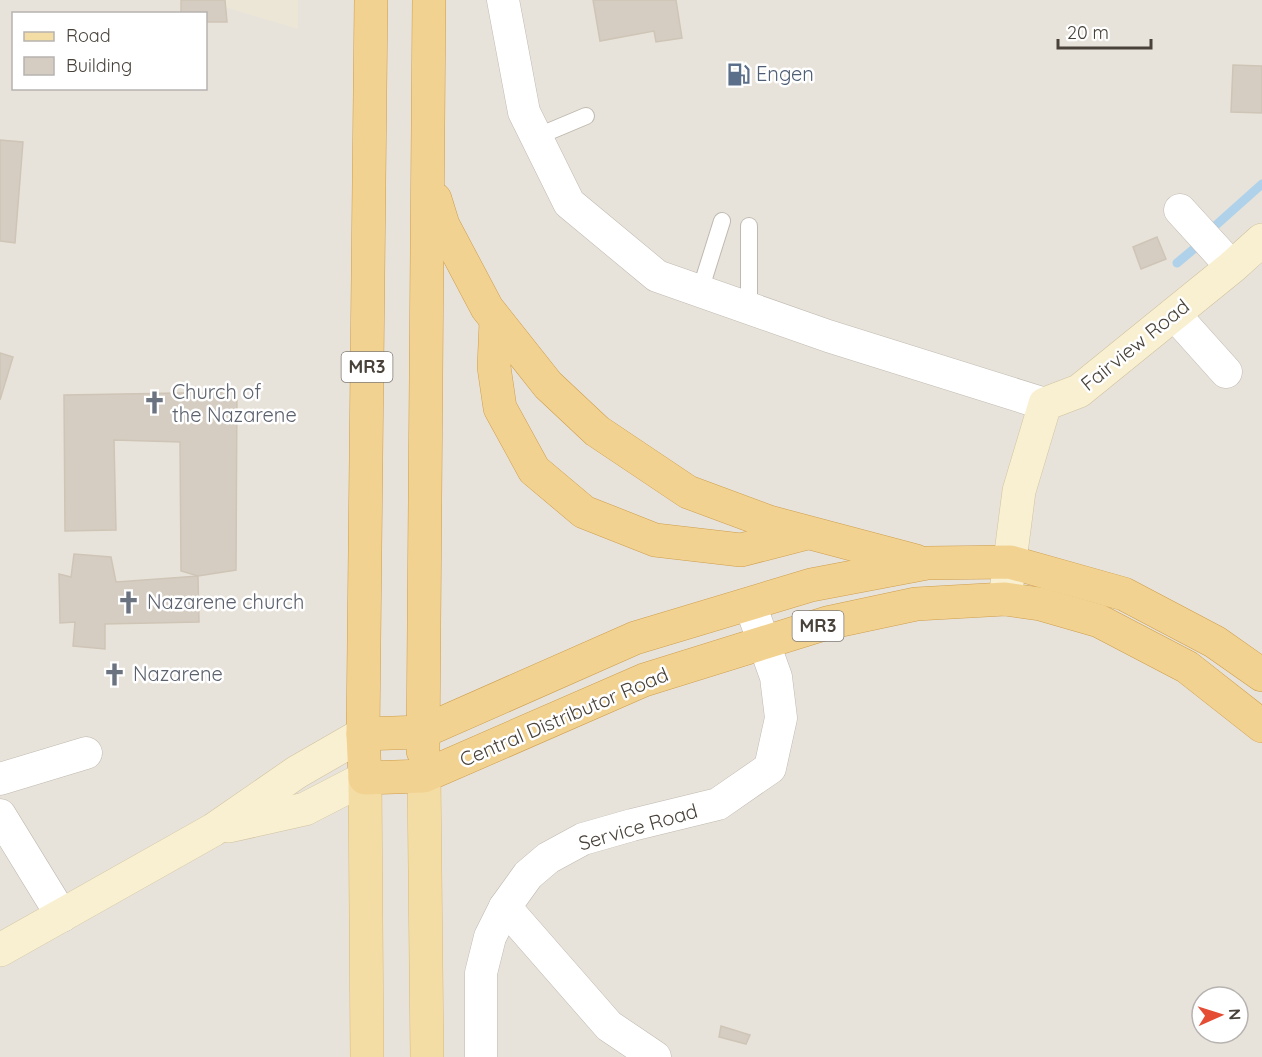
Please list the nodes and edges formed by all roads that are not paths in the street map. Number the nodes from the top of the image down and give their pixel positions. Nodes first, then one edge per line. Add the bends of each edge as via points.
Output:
1 (371, 0) edge
2 (429, 0) edge
3 (503, 0) edge
4 (586, 116) dead end
5 (536, 137) junction
6 (428, 172) junction
7 (1179, 210) dead end
8 (722, 221) dead end
9 (749, 225) dead end
10 (1262, 240) edge
11 (1232, 267) junction
12 (700, 291) junction
13 (749, 308) junction
14 (1174, 314) junction
15 (496, 321) junction
16 (1226, 372) dead end
17 (1045, 404) junction
18 (810, 532) junction
19 (1010, 562) junction
20 (927, 563) junction
21 (1005, 599) junction
22 (750, 604) junction
23 (762, 643) junction
24 (1262, 675) edge
25 (1262, 726) edge
26 (422, 732) junction
27 (363, 734) junction
28 (87, 753) dead end
29 (424, 776) junction
30 (365, 778) junction
31 (0, 779) edge
32 (0, 815) edge
33 (213, 830) junction
34 (505, 907) junction
35 (62, 916) junction
36 (0, 950) edge
37 (367, 1057) edge
38 (426, 1057) edge
39 (481, 1057) edge
40 (655, 1057) edge

1 - 27 highway, MR3
2 - 6 highway
3 - 5 street via 524,112
4 - 5 lane
5 - 12 street via 569,203 657,276
6 - 15 highway via 443,225
6 - 26 highway
7 - 11 street
8 - 12 lane
9 - 13 lane
10 - 11 main road, Fairview Road
11 - 14 main road, Fairview Road
12 - 13 street
13 - 17 street
14 - 16 street
14 - 17 main road, Fairview Road via 1079,391
15 - 18 highway via 548,385 597,431 688,492
15 - 18 highway via 494,367 500,408 534,470 584,512 655,540 741,550
17 - 19 main road via 1018,491
18 - 20 highway
19 - 20 highway, MR3
19 - 21 main road
19 - 24 highway, MR3 via 1124,594 1215,642
20 - 22 highway, MR3 via 811,585
21 - 23 highway, Central Distributor Road / MR3 via 916,604 827,623
21 - 25 highway, Central Distributor Road / MR3 via 1040,604 1099,621 1186,667
22 - 23 street, Service Road
22 - 26 highway, MR3 via 635,638
23 - 29 highway, Central Distributor Road / MR3 via 644,680
23 - 34 street, Service Road via 776,677 781,717 770,768 718,804 583,839 548,858 528,875
26 - 27 highway, MR3
26 - 29 highway
27 - 30 highway, MR3
27 - 33 main road via 297,772
28 - 31 street
29 - 30 highway, Central Distributor Road / MR3
29 - 38 main road
30 - 33 main road via 305,809
30 - 37 main road
32 - 35 street
33 - 35 main road
34 - 39 street, Service Road via 490,937 481,973
34 - 40 street via 609,1026
35 - 36 main road

